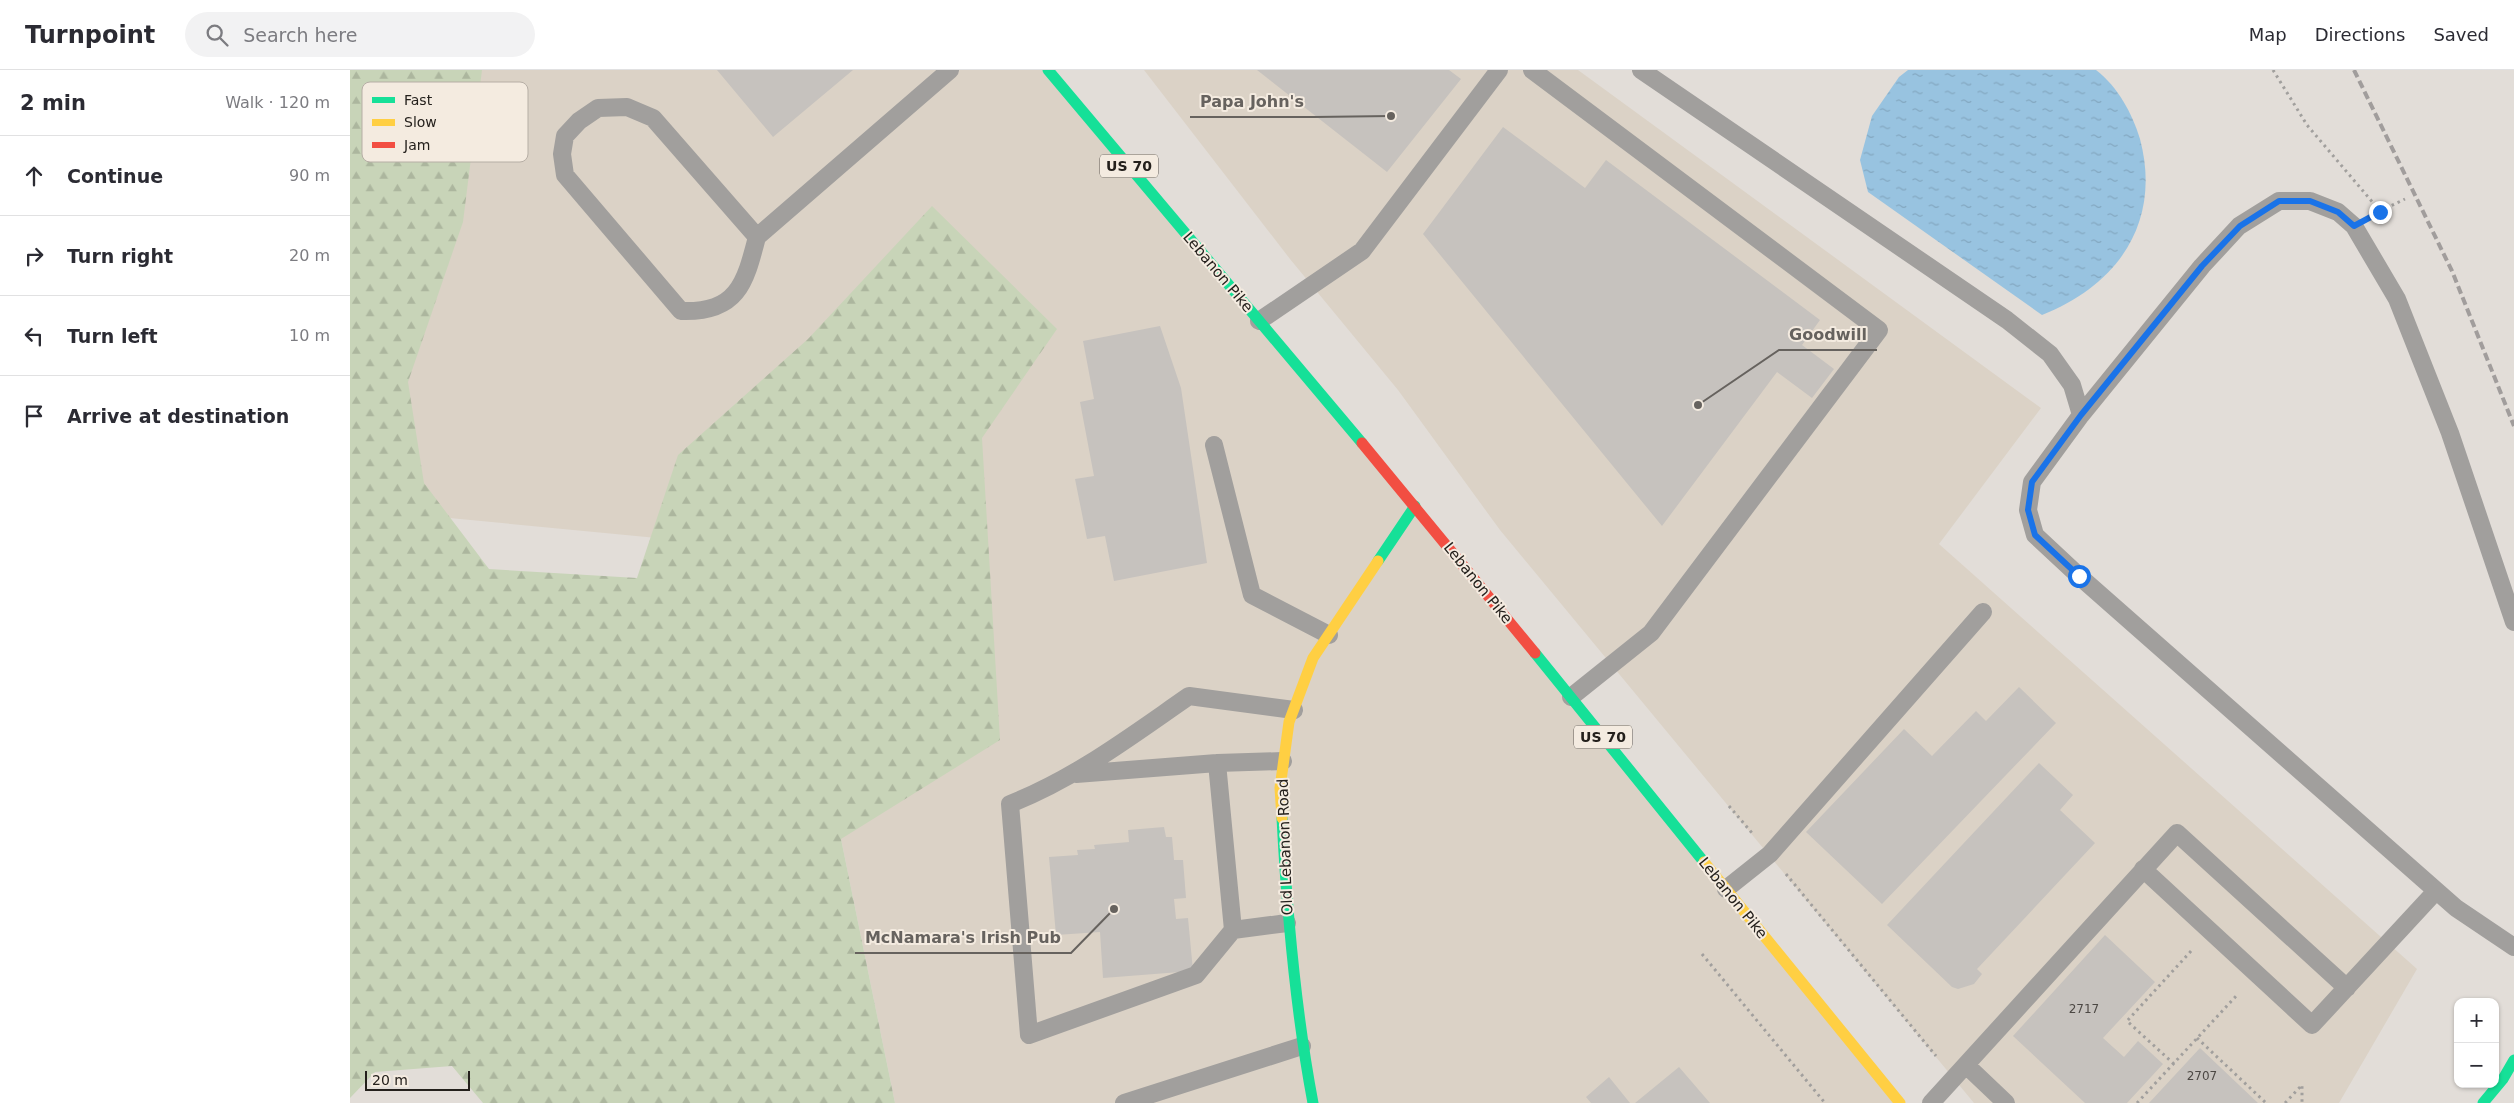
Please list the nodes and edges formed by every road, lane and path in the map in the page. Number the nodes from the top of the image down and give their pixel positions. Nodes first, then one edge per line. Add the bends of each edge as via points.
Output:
1 (950, 70) edge
2 (1048, 70) edge
3 (1499, 70) edge
4 (1532, 70) edge
5 (1641, 70) edge
6 (2273, 70) edge
7 (2405, 199) dead end
8 (2380, 212) junction
9 (2354, 226) junction
10 (757, 237) junction
11 (1260, 321) junction
12 (2081, 415) junction
13 (1214, 445) dead end
14 (1415, 506) junction
15 (1983, 612) dead end
16 (2514, 622) edge
17 (1329, 634) junction
18 (1571, 698) junction
19 (1294, 710) junction
20 (1283, 761) junction
21 (1217, 763) junction
22 (1075, 774) junction
23 (1730, 806) dead end
24 (1770, 854) junction
25 (2143, 870) junction
26 (1726, 889) junction
27 (2436, 891) junction
28 (1287, 923) junction
29 (1234, 930) junction
30 (2210, 931) junction
31 (2514, 947) edge
32 (1702, 954) dead end
33 (2257, 974) junction
34 (2346, 988) junction
35 (2198, 1038) junction
36 (1302, 1046) junction
37 (2514, 1060) edge
38 (1966, 1064) junction
39 (2174, 1064) junction
40 (1954, 1078) junction
41 (1124, 1103) edge
42 (1313, 1103) edge
43 (1825, 1103) edge
44 (1900, 1103) edge
45 (1931, 1103) edge
46 (2006, 1103) edge
47 (2137, 1103) edge
48 (2266, 1103) edge
49 (2285, 1103) edge
50 (2302, 1103) edge
51 (2482, 1103) edge

1 - 10 lane
2 - 11 main road, Lebanon Pike / US 70
3 - 11 lane via 1362,251
4 - 18 lane via 1879,330 1651,633
5 - 12 lane via 2007,320 2050,354 2072,385
6 - 8 path via 2307,125
7 - 8 path
8 - 9 path
9 - 12 lane via 2338,212 2310,201 2279,201 2240,226 2202,266
9 - 16 lane via 2403,314 2450,433
10 - 10 lane via 746,277 734,294 718,307 702,312 681,311 565,175 562,154 565,136 598,108 627,106 653,118
11 - 14 main road, Lebanon Pike / US 70
12 - 27 lane via 2032,482 2028,510 2035,535
13 - 17 lane via 1252,595
14 - 17 main road, Old Lebanon Road
14 - 18 main road, Lebanon Pike / US 70
15 - 24 lane
17 - 19 main road, Old Lebanon Road via 1313,658
18 - 26 main road, Lebanon Pike / US 70
19 - 20 main road, Old Lebanon Road
19 - 22 lane via 1189,696
20 - 21 lane
20 - 28 main road, Old Lebanon Road via 1280,788
21 - 22 lane
21 - 29 lane
22 - 29 lane via 1010,804 1029,1034 1196,975
23 - 24 path
24 - 26 lane
24 - 40 path
25 - 30 lane
25 - 34 lane via 2177,833
25 - 38 lane
26 - 44 main road, Lebanon Pike / US 70
27 - 31 lane
27 - 34 lane
28 - 29 lane
28 - 36 main road, Old Lebanon Road
30 - 33 lane
30 - 39 path via 2127,1021
32 - 43 path
33 - 34 lane via 2312,1025
33 - 35 path
35 - 39 path
35 - 48 path
36 - 41 lane
36 - 42 main road, Old Lebanon Road
37 - 51 main road via 2503,1079
38 - 40 lane
38 - 46 lane
39 - 47 path
40 - 45 lane
49 - 50 path via 2302,1085

